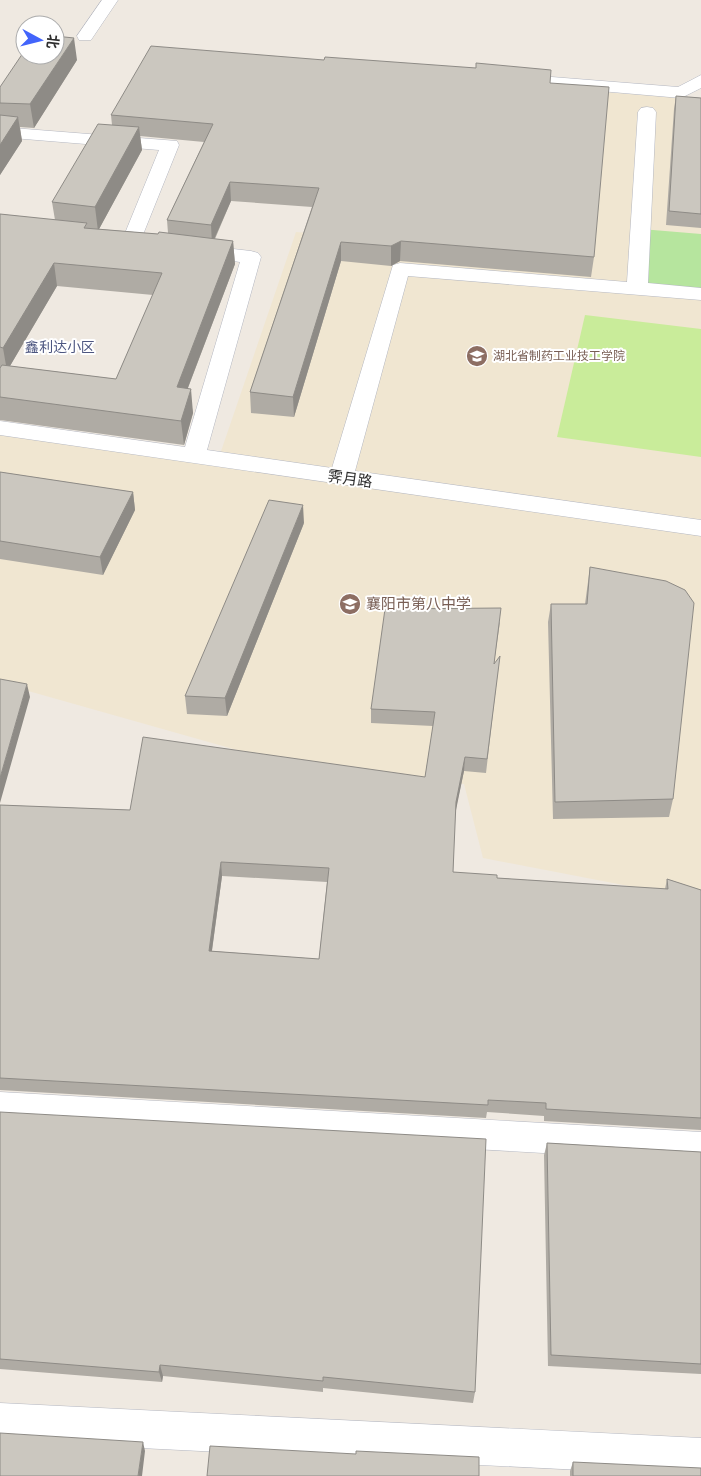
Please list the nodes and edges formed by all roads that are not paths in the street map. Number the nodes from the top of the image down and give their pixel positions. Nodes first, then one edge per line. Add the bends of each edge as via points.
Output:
1 (110, 0) edge
2 (85, 36) dead end
3 (493, 77) edge
4 (701, 80) edge
5 (646, 112) dead end
6 (0, 132) edge
7 (131, 243) edge
8 (178, 249) edge
9 (637, 288) junction
10 (701, 294) edge
11 (0, 428) edge
12 (194, 457) junction
13 (342, 478) junction
14 (701, 528) edge
15 (0, 1107) edge
16 (701, 1147) edge
17 (0, 1422) edge
18 (701, 1457) edge

1 - 2 street
3 - 4 street via 681,93
5 - 9 street
6 - 7 street via 170,144
8 - 12 street via 251,257
9 - 10 street
9 - 13 street via 400,269
11 - 12 street, 霁月路
12 - 13 street, 霁月路
13 - 14 street, 霁月路
15 - 16 street
17 - 18 street

